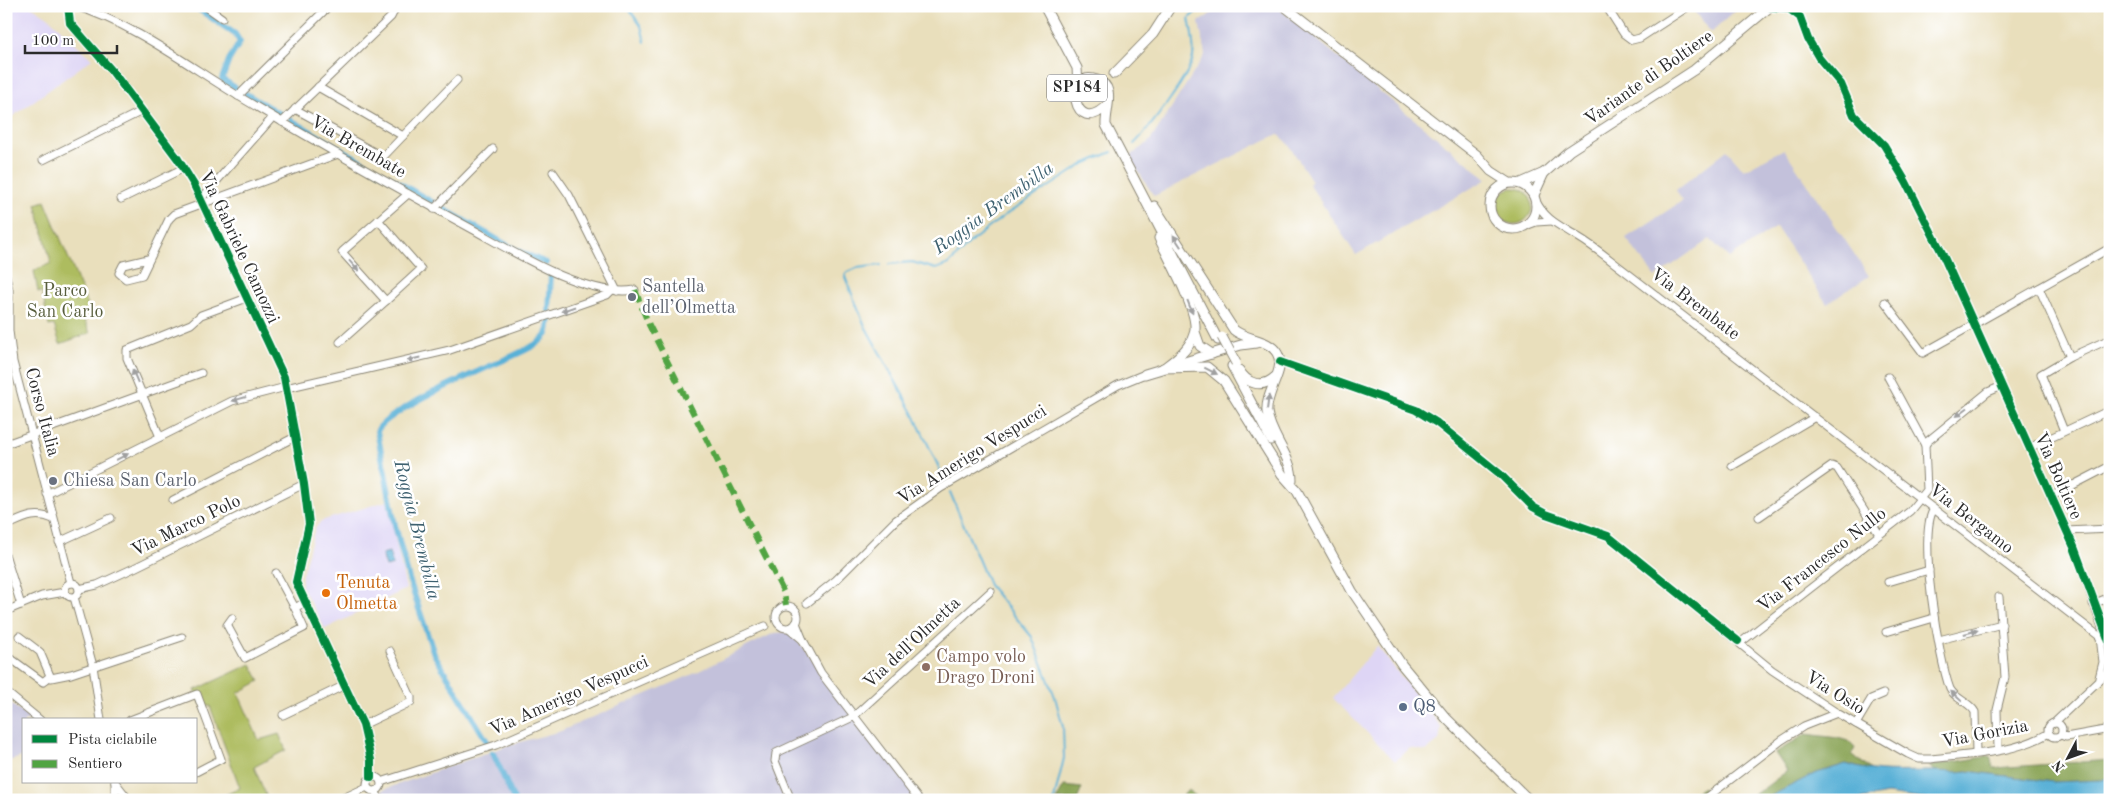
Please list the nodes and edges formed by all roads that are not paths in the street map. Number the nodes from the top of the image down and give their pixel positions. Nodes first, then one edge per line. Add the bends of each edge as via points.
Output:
1 (68, 6) edge
2 (74, 6) edge
3 (205, 6) edge
4 (329, 6) edge
5 (1044, 6) edge
6 (1170, 6) edge
7 (1284, 6) edge
8 (1606, 6) edge
9 (1771, 7) edge
10 (393, 8) edge
11 (1686, 8) dead end
12 (222, 18) dead end
13 (1077, 68) junction
14 (1114, 74) junction
15 (1096, 79) junction
16 (457, 80) dead end
17 (1078, 85) junction
18 (318, 86) junction
19 (1108, 90) junction
20 (238, 96) junction
21 (1107, 106) junction
22 (295, 109) junction
23 (142, 111) junction
24 (1091, 115) junction
25 (273, 117) junction
26 (282, 122) junction
27 (1106, 125) junction
28 (403, 136) junction
29 (493, 149) dead end
30 (338, 154) junction
31 (43, 160) dead end
32 (184, 168) junction
33 (553, 172) dead end
34 (1492, 172) junction
35 (1544, 173) junction
36 (1136, 182) junction
37 (1508, 182) junction
38 (1520, 183) junction
39 (1494, 191) junction
40 (408, 194) junction
41 (1535, 198) junction
42 (121, 199) dead end
43 (202, 201) junction
44 (434, 208) junction
45 (378, 220) junction
46 (1552, 221) junction
47 (1520, 228) junction
48 (2110, 248) edge
49 (148, 259) dead end
50 (6, 276) edge
51 (2039, 288) junction
52 (614, 290) junction
53 (635, 290) dead end
54 (247, 298) junction
55 (386, 301) junction
56 (1886, 302) dead end
57 (1974, 325) junction
58 (1195, 329) junction
59 (7, 332) edge
60 (2110, 339) edge
61 (340, 342) dead end
62 (1261, 343) junction
63 (1212, 354) junction
64 (2070, 357) junction
65 (1280, 362) junction
66 (1234, 364) junction
67 (1164, 368) junction
68 (201, 373) dead end
69 (1146, 374) joint
70 (1277, 375) junction
71 (1888, 377) dead end
72 (2002, 386) junction
73 (286, 387) junction
74 (142, 394) junction
75 (2110, 410) edge
76 (1815, 417) junction
77 (2064, 431) junction
78 (32, 434) junction
79 (295, 437) junction
80 (160, 438) junction
81 (6, 444) edge
82 (1925, 445) junction
83 (2029, 448) junction
84 (1732, 466) dead end
85 (2110, 466) edge
86 (1292, 480) junction
87 (304, 484) junction
88 (1298, 491) junction
89 (47, 494) junction
90 (2050, 497) junction
91 (1921, 499) junction
92 (173, 500) dead end
93 (1934, 509) junction
94 (1759, 517) dead end
95 (111, 518) dead end
96 (53, 519) junction
97 (6, 526) edge
98 (2110, 529) edge
99 (2066, 531) junction
100 (1879, 534) junction
101 (59, 542) junction
102 (6, 557) edge
103 (1929, 570) junction
104 (276, 573) dead end
105 (1888, 582) dead end
106 (71, 583) junction
107 (79, 589) junction
108 (991, 591) dead end
109 (65, 592) junction
110 (74, 597) junction
111 (1999, 597) dead end
112 (2110, 597) edge
113 (305, 602) junction
114 (2093, 604) junction
115 (21, 605) junction
116 (295, 608) junction
117 (796, 611) junction
118 (6, 612) edge
119 (232, 618) dead end
120 (1934, 618) junction
121 (2098, 618) junction
122 (776, 621) junction
123 (796, 623) junction
124 (2002, 624) junction
125 (2087, 627) junction
126 (789, 628) junction
127 (1886, 632) dead end
128 (19, 636) dead end
129 (182, 637) dead end
130 (2100, 637) junction
131 (803, 640) junction
132 (1940, 640) junction
133 (1739, 642) junction
134 (2108, 644) edge
135 (390, 651) dead end
136 (6, 655) edge
137 (93, 666) junction
138 (2110, 670) edge
139 (48, 677) junction
140 (2096, 683) junction
141 (345, 685) junction
142 (6, 692) edge
143 (1883, 694) dead end
144 (149, 712) junction
145 (1837, 713) junction
146 (283, 715) dead end
147 (853, 717) junction
148 (38, 718) edge
149 (101, 718) edge
150 (135, 718) edge
151 (152, 718) edge
152 (2054, 723) junction
153 (1856, 724) junction
154 (363, 725) junction
155 (2110, 729) edge
156 (2049, 733) junction
157 (2061, 735) junction
158 (1998, 750) junction
159 (1976, 753) junction
160 (1924, 759) joint
161 (198, 771) edge
162 (372, 777) junction
163 (381, 782) junction
164 (115, 784) edge
165 (117, 784) edge
166 (367, 787) junction
167 (376, 791) junction
168 (918, 798) edge
169 (1705, 799) edge
170 (115, 800) edge
171 (129, 800) edge
172 (339, 800) edge
173 (380, 800) edge
174 (792, 800) edge
175 (908, 800) edge
176 (1529, 800) edge

1 - 23 street, Via Gabriele Camozzi via 70,23
2 - 20 street, Via Brembate via 113,20
3 - 12 street
4 - 20 street
5 - 13 main road, SP184
6 - 14 main road via 1153,34
7 - 34 main road via 1477,155
8 - 11 street via 1624,34 1636,40
9 - 35 main road, Variante di Boltiere via 1694,70 1569,151
9 - 57 street, Via Boltiere via 1788,8 1800,17 1819,58 1841,84 1854,116 1884,145 1942,253
10 - 18 street
13 - 15 main road, SP184
13 - 17 main road, SP184
14 - 15 main road
14 - 19 main road
15 - 17 main road, SP184 via 1085,80
15 - 19 main road, SP184
16 - 28 street
17 - 24 main road, SP184 via 1074,94 1075,104 1082,112
18 - 22 street
18 - 28 street
19 - 21 main road, SP184
20 - 25 street, Via Brembate
21 - 24 main road, SP184
21 - 27 main road, SP184
22 - 26 street
22 - 28 street via 383,157
23 - 31 street
23 - 32 street, Via Gabriele Camozzi
24 - 27 main road, SP184
25 - 26 street, Via Brembate
25 - 43 street
26 - 30 street, Via Brembate
27 - 36 main road, SP184
29 - 44 street
30 - 40 street, Via Brembate
30 - 43 street
32 - 42 street
32 - 43 street, Via Gabriele Camozzi
33 - 52 street via 569,196
34 - 37 main road
34 - 39 main road
35 - 38 main road, Variante di Boltiere
35 - 41 main road, Variante di Boltiere
36 -> 58 main road via 1192,312
62 -> 36 main road via 1234,330
36 - 66 main road, SP184
37 - 38 main road
37 - 39 main road
38 - 41 main road via 1529,188
39 - 47 main road via 1490,201 1494,220 1510,229
40 - 44 street, Via Brembate
40 - 45 street
41 - 46 street, Via Brembate via 1541,211
41 - 47 main road via 1533,218
43 - 49 street via 171,216
43 - 54 street, Via Gabriele Camozzi
44 - 52 street, Via Brembate via 552,271
45 - 55 street via 421,269
45 -> 55 street via 342,252
46 - 47 street
46 - 76 street, Via Brembate via 1626,272
48 - 51 street
50 - 59 street, Corso Italia via 9,290
51 - 57 street
51 - 64 street
52 - 53 street, Via Brembate
52 -> 73 street via 608,295 450,350
54 - 73 street, Via Gabriele Camozzi
74 -> 54 street via 127,358 130,346 191,324 201,316
55 - 61 street
56 - 57 street via 1921,353
57 - 72 street, Via Boltiere
58 - 63 main road via 1196,341
58 - 67 main road via 1184,351
59 - 78 street, Corso Italia
60 - 64 street
62 - 63 main road
62 - 65 main road via 1274,348
63 - 67 main road
64 - 77 street via 2041,374
65 - 70 main road
65 - 133 street, Via Osio via 1416,410 1500,474 1533,507 1608,536
66 - 70 main road via 1254,383 1265,384
66 - 86 main road, SP184
67 - 69 main road
67 -> 88 main road via 1200,366 1213,369 1282,474
68 - 74 street
69 - 117 street, Via Amerigo Vespucci via 1118,385 941,488 896,520 836,580
86 -> 70 main road via 1292,472 1267,413 1269,395
71 - 82 street
72 -> 82 street via 1988,392 1950,421
72 - 83 street, Via Boltiere
73 - 79 street, Via Gabriele Camozzi
73 -> 80 street via 232,401
74 - 78 street
74 - 80 street
75 - 77 street
76 - 84 street
76 - 91 street, Via Bergamo
77 - 83 street
78 - 81 street
78 - 89 street, Corso Italia
79 - 87 street, Via Gabriele Camozzi
79 - 92 street
89 -> 80 street
82 - 91 street via 1927,490
83 - 90 street, Via Boltiere
85 - 90 street
86 - 88 main road, SP184
87 - 107 street, Via Marco Polo via 134,568 97,585
87 - 113 street, Via Gabriele Camozzi via 309,532 296,572 296,582
88 - 176 main road, SP184 via 1352,590 1402,665 1440,711
89 - 96 street, Corso Italia
90 - 99 street, Via Boltiere
91 - 93 street, Via Bergamo
91 - 100 street, Via Francesco Nullo
93 - 103 street via 1929,517
93 - 125 street, Via Bergamo
94 - 100 street via 1832,466 1837,468
95 - 101 street
96 - 97 street via 32,515
96 - 101 street, Corso Italia
98 - 99 street
99 - 114 street, Via Boltiere
100 - 133 street, Via Francesco Nullo
101 - 106 street, Corso Italia
102 - 115 street
103 - 105 street
103 - 120 street
104 - 116 street
106 - 107 street
106 - 109 street
107 - 110 street
108 - 147 street, Via dell'Olmetta
109 - 110 street
109 - 115 street via 42,596
110 - 137 street
111 - 124 street
112 - 114 street
113 - 116 street
113 - 141 street, Via Gabriele Camozzi
114 - 121 street, Via Boltiere
115 - 118 street
116 - 119 street via 304,628 245,658 227,625
117 - 122 street, Via Amerigo Vespucci via 782,606 777,611
117 - 123 street
120 - 127 street
120 - 132 street
121 - 125 street via 2095,627
121 - 134 street, Via Boltiere
122 - 126 street
122 - 163 street, Via Amerigo Vespucci via 496,745
123 - 126 street
123 - 131 street
132 -> 124 street
124 - 158 street via 2005,677 1997,710
125 - 130 street, Via Bergamo
126 - 131 street
128 - 139 street via 40,652
129 - 137 street
130 - 134 street, Via Bergamo
130 - 140 street via 2103,662
131 - 147 street via 821,673
159 -> 132 street via 1974,712 1950,690
133 - 145 street, Via Osio via 1785,679
135 - 154 street via 411,702
136 - 139 street via 43,682
137 - 139 street via 71,674
137 - 149 street
138 - 140 street, Via Gorizia
140 - 152 street, Via Gorizia
141 - 146 street
141 - 154 street, Via Gabriele Camozzi
142 - 148 street
143 - 153 street via 1870,699
144 - 150 street
144 - 151 street
144 - 161 street via 196,694 221,759
145 - 153 street, Via Osio
145 - 169 street via 1804,726 1782,740
147 - 168 street
147 - 174 street, Via dell'Olmetta via 776,753 774,761
152 - 156 street via 2049,727
152 - 157 street via 2062,728
153 - 160 street, Via Osio via 1908,754
154 - 162 street, Via Gabriele Camozzi
155 - 157 street via 2066,737
156 - 157 street via 2054,737
156 - 158 street, Via Gorizia via 2031,744
158 - 159 street, Via Gorizia
159 - 160 street, Via Gorizia
162 - 163 street
162 - 166 street
163 - 167 street
164 - 170 street
165 - 171 street
166 - 167 street
166 - 172 street
167 - 173 street
168 - 175 street

